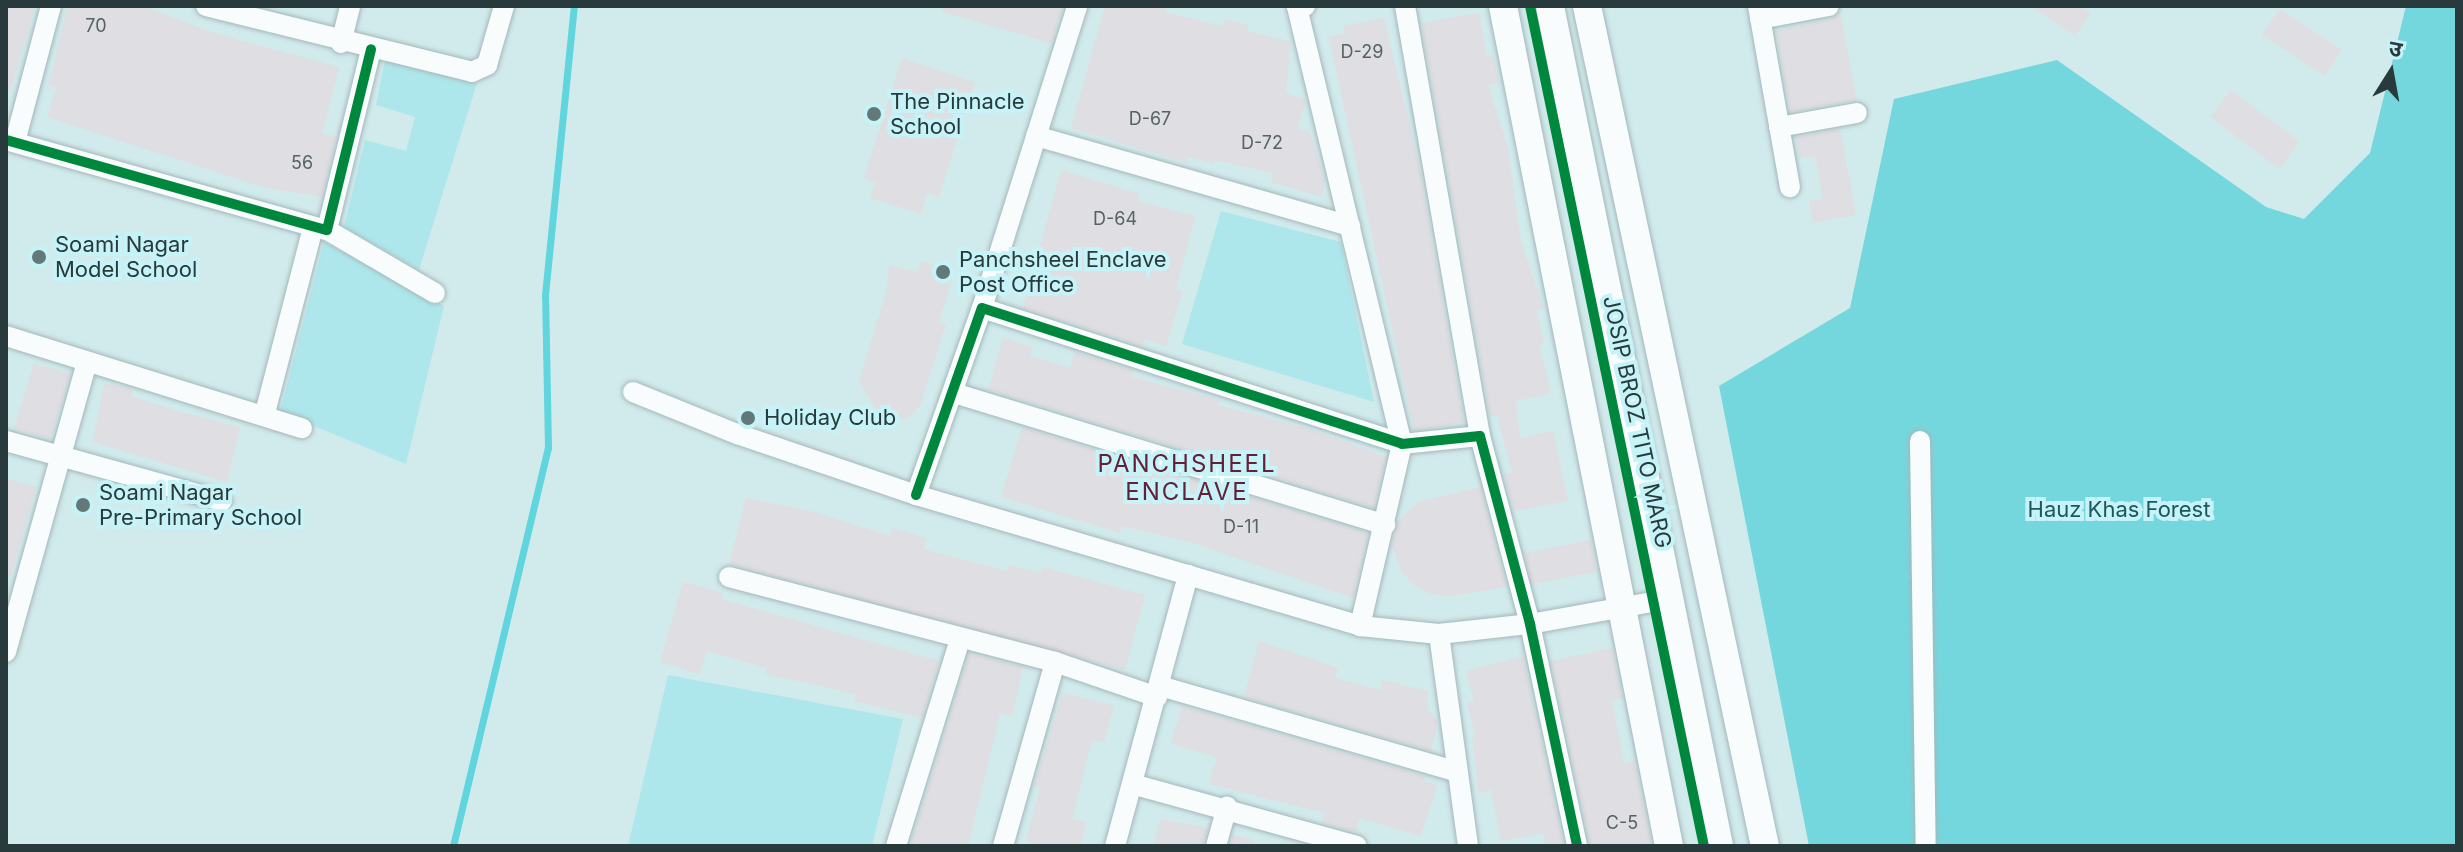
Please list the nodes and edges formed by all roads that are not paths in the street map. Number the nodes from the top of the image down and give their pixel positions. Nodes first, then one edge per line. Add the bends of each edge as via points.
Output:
1 (51, 6) edge
2 (206, 6) edge
3 (350, 6) edge
4 (504, 6) edge
5 (1077, 6) edge
6 (1298, 6) edge
7 (1405, 6) edge
8 (1503, 6) edge
9 (1550, 6) edge
10 (1587, 6) edge
11 (1829, 6) edge
12 (1759, 12) edge
13 (341, 43) junction
14 (371, 49) junction
15 (1857, 113) dead end
16 (1779, 127) junction
17 (1036, 136) junction
18 (10, 141) edge
19 (1790, 187) dead end
20 (1350, 226) junction
21 (320, 228) junction
22 (435, 293) dead end
23 (982, 308) junction
24 (6, 336) edge
25 (87, 362) junction
26 (633, 392) dead end
27 (954, 393) junction
28 (265, 413) junction
29 (302, 428) dead end
30 (1480, 436) junction
31 (6, 441) edge
32 (1920, 441) dead end
33 (1402, 444) junction
34 (61, 456) junction
35 (916, 495) junction
36 (222, 501) dead end
37 (1385, 525) junction
38 (1188, 575) junction
39 (729, 577) dead end
40 (1669, 599) junction
41 (1622, 607) junction
42 (1530, 624) junction
43 (1360, 626) junction
44 (1439, 634) junction
45 (960, 639) junction
46 (6, 652) edge
47 (1055, 662) junction
48 (1158, 691) junction
49 (1457, 772) junction
50 (1132, 784) junction
51 (1227, 807) junction
52 (1330, 842) edge
53 (896, 846) edge
54 (1003, 846) edge
55 (1115, 846) edge
56 (1216, 846) edge
57 (1357, 846) edge
58 (1468, 846) edge
59 (1577, 846) edge
60 (1669, 846) edge
61 (1719, 846) edge
62 (1765, 846) edge
63 (1926, 846) edge

1 - 18 street
2 - 13 street
3 - 13 street
4 - 14 street via 487,65 480,71
5 - 17 street
6 - 20 street
7 - 30 street
8 - 41 main road
9 - 40 main road, JOSIP BROZ TITO MARG
10 - 62 main road, JOSIP BROZ TITO MARG
11 - 12 street
12 - 16 street
13 - 14 street
14 - 21 street
15 - 16 street
16 - 19 street
17 - 20 street
17 - 23 street
18 - 21 street
20 - 33 street
21 - 22 street
21 - 28 street
23 - 27 street
23 - 33 street
24 - 25 street
25 - 28 street
25 - 34 street
26 - 35 street
27 - 35 street
27 - 37 street
28 - 29 street
30 - 33 street
30 - 42 street
31 - 34 street
32 - 63 street
33 - 37 street
34 - 36 street
34 - 46 street
35 - 38 street
37 - 43 street
38 - 43 street
38 - 48 street
39 - 45 street
40 - 41 street
40 - 61 main road, JOSIP BROZ TITO MARG
41 - 42 street
41 - 60 main road
42 - 44 street
42 - 59 street
43 - 44 street
44 - 49 street
45 - 47 street
45 - 53 street
47 - 48 street
47 - 54 street
48 - 49 street
48 - 50 street
49 - 58 street
50 - 51 street
50 - 55 street
51 - 52 street
51 - 56 street
52 - 57 street

